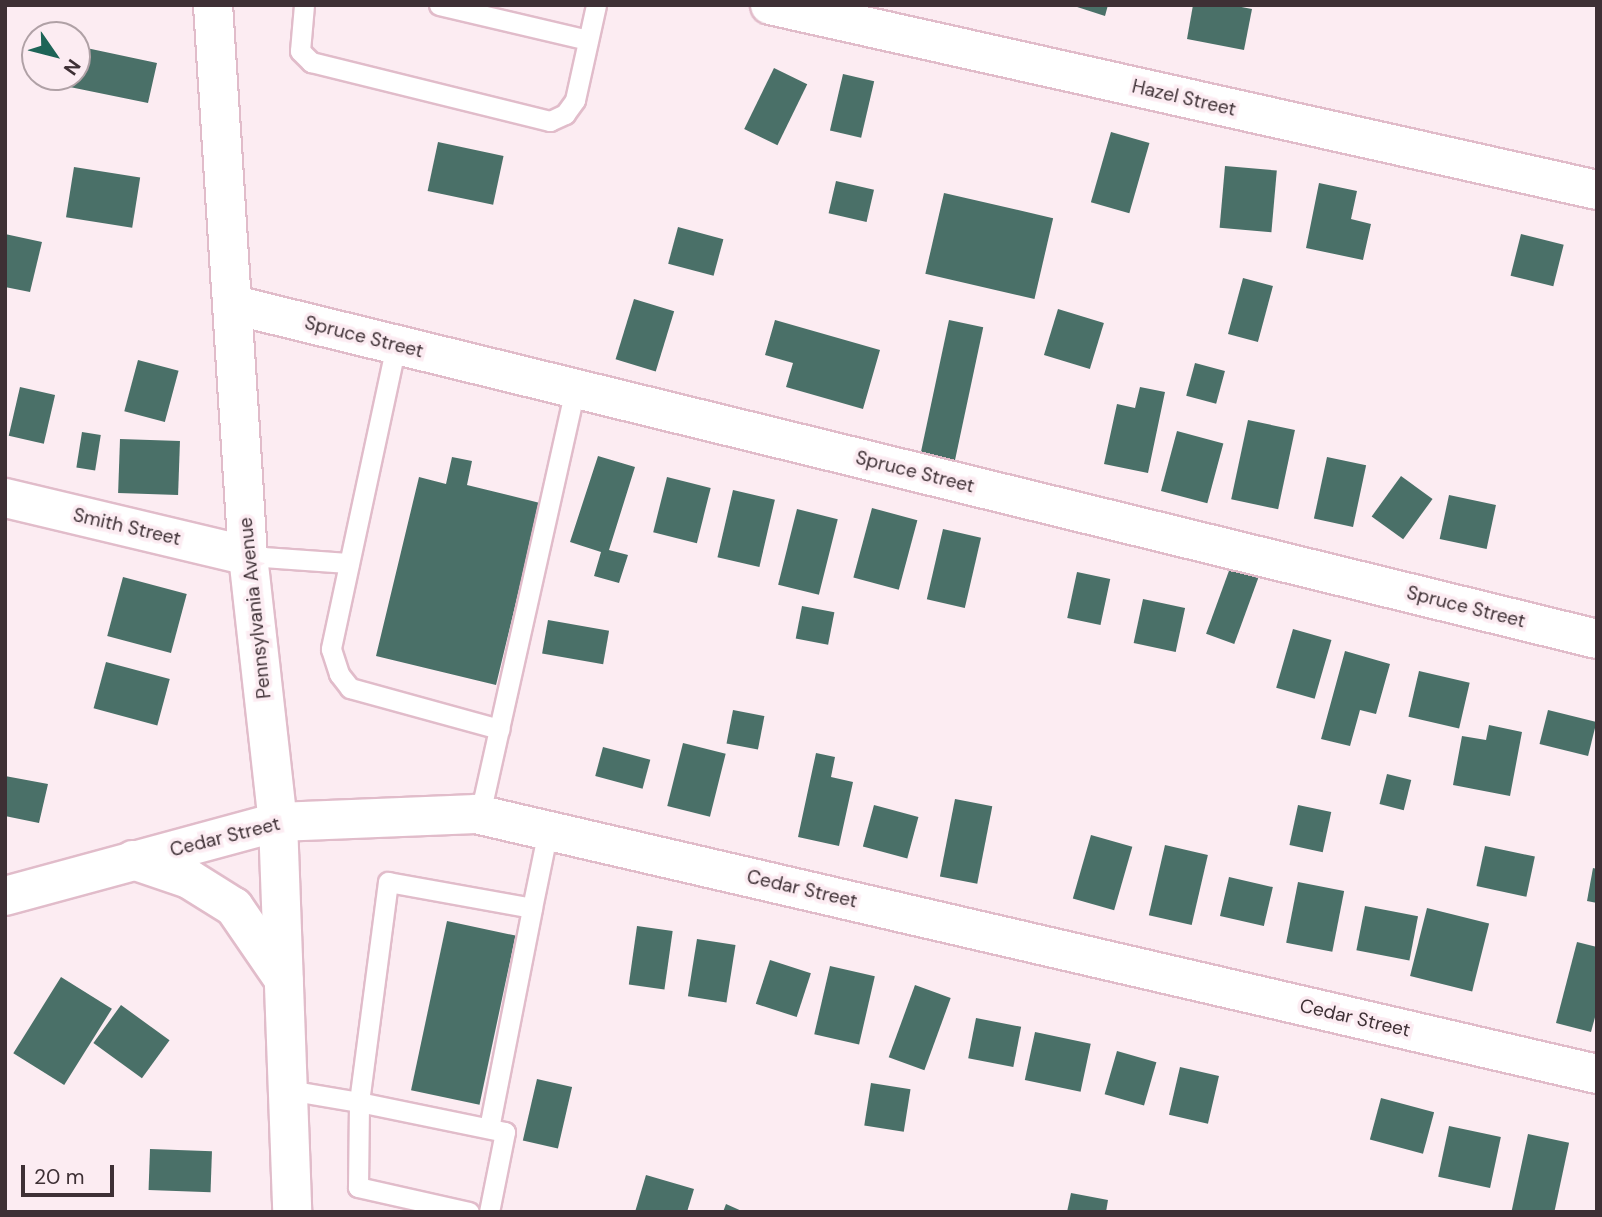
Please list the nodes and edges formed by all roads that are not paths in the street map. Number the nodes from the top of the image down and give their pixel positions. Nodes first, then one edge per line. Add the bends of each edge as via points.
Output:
1 (213, 5) edge
2 (304, 5) edge
3 (439, 5) edge
4 (596, 5) edge
5 (770, 5) edge
6 (588, 40) junction
7 (1597, 190) edge
8 (234, 305) junction
9 (396, 345) junction
10 (575, 389) junction
11 (5, 498) edge
12 (248, 556) junction
13 (349, 563) junction
14 (1597, 639) edge
15 (499, 729) junction
16 (480, 814) junction
17 (278, 822) junction
18 (548, 830) junction
19 (133, 860) junction
20 (5, 895) edge
21 (532, 908) junction
22 (284, 979) junction
23 (1597, 1074) edge
24 (288, 1090) junction
25 (359, 1102) junction
26 (489, 1128) junction
27 (292, 1212) edge
28 (469, 1212) edge
29 (489, 1212) edge

1 - 8 street, Pennsylvania Avenue
2 - 6 lane via 300,51 311,62 550,121 565,114 575,100
3 - 6 lane
4 - 6 lane
5 - 7 street, Hazel Street
8 - 9 street, Spruce Street
8 - 12 street, Pennsylvania Avenue
9 - 10 street, Spruce Street
9 - 13 lane
10 - 14 street, Spruce Street
10 - 15 lane
11 - 12 street, Smith Street
12 - 13 lane
12 - 17 street, Pennsylvania Avenue
13 - 15 lane via 331,649 349,688
15 - 16 lane
16 - 17 street, Cedar Street
16 - 18 street, Cedar Street
17 - 19 street, Cedar Street
17 - 22 street, Pennsylvania Avenue
18 - 21 lane
18 - 23 street, Cedar Street
19 - 20 street, Cedar Street
19 - 22 street via 189,879 234,907
21 - 25 lane via 388,882
21 - 26 lane
22 - 24 street, Pennsylvania Avenue
24 - 25 lane
24 - 27 street, Pennsylvania Avenue
25 - 26 lane
25 - 28 lane via 358,1187
26 - 29 lane via 505,1132

